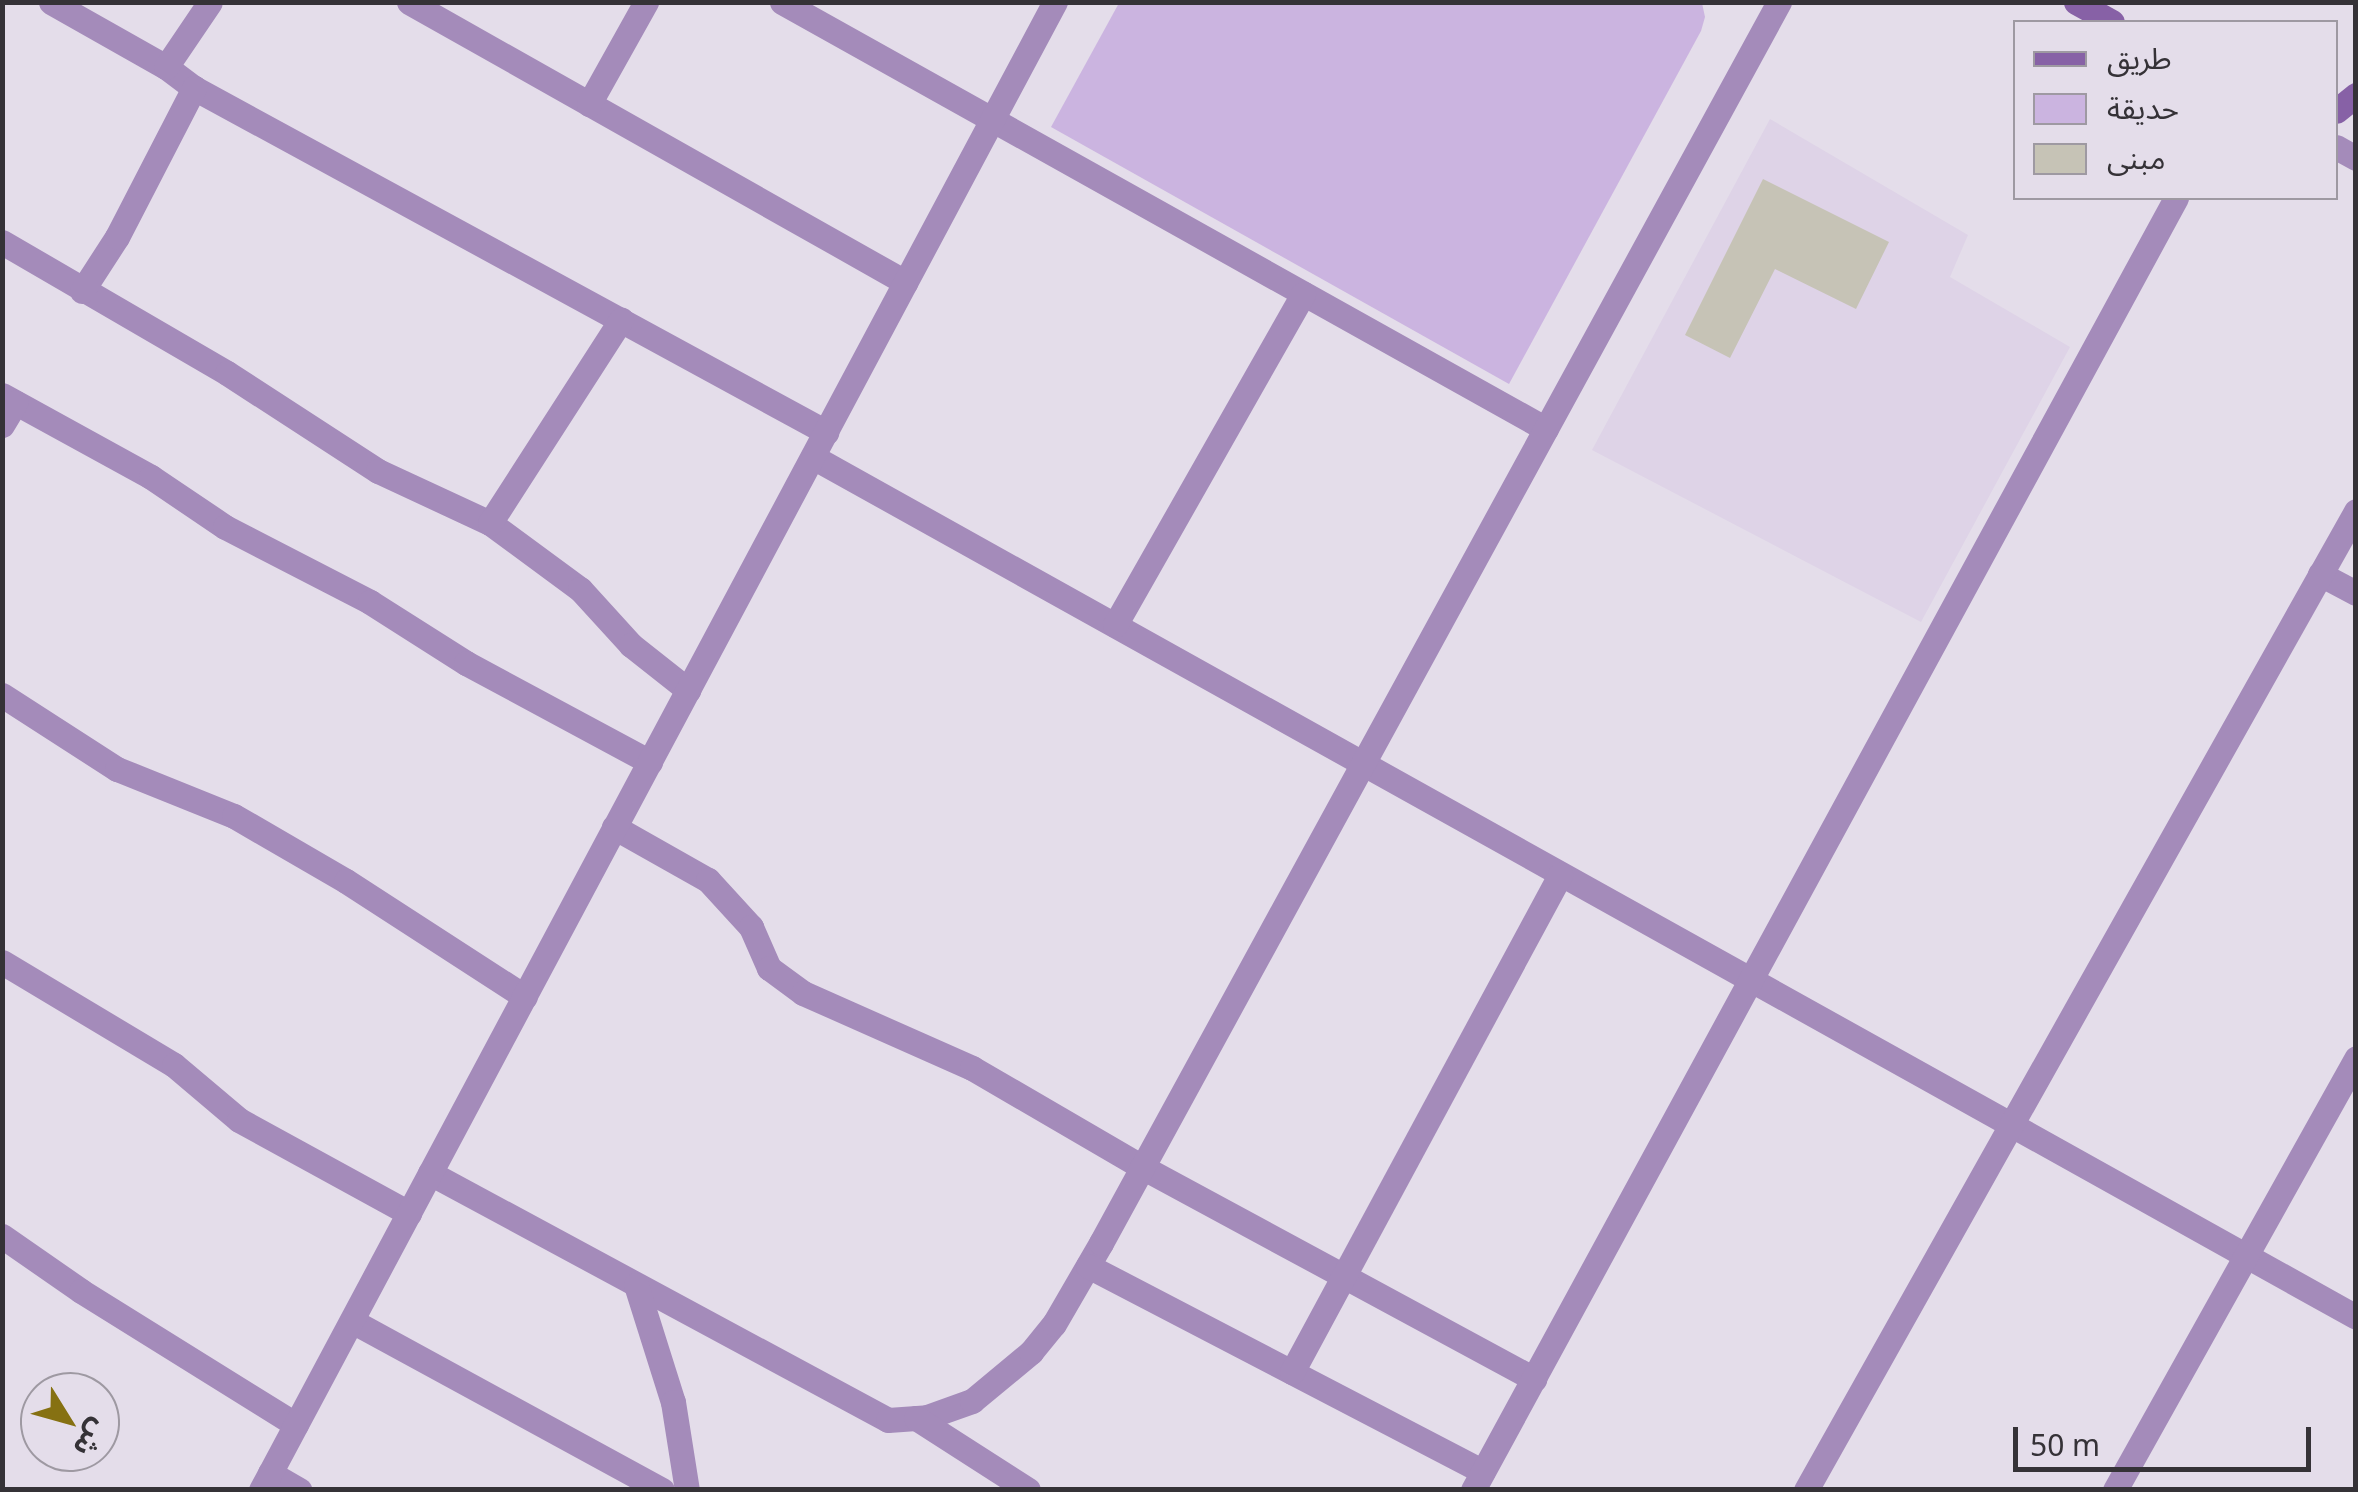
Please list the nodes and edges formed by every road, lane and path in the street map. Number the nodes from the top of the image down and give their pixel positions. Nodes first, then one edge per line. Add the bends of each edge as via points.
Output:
1 (52, 2) edge
2 (210, 2) edge
3 (409, 2) edge
4 (646, 2) edge
5 (782, 2) edge
6 (1054, 2) edge
7 (1779, 2) edge
8 (2076, 2) edge
9 (2108, 20) edge
10 (166, 67) junction
11 (194, 88) junction
12 (589, 104) junction
13 (991, 121) junction
14 (2175, 200) edge
15 (2, 242) edge
16 (905, 282) junction
17 (82, 291) junction
18 (1303, 294) junction
19 (621, 320) junction
20 (7, 408) edge
21 (1546, 429) junction
22 (826, 432) junction
23 (813, 457) junction
24 (2356, 511) edge
25 (490, 523) junction
26 (2320, 574) junction
27 (2356, 593) edge
28 (1116, 626) junction
29 (688, 690) junction
30 (2, 696) edge
31 (650, 762) junction
32 (1363, 764) junction
33 (614, 827) junction
34 (1560, 874) junction
35 (2, 962) edge
36 (1750, 980) junction
37 (524, 997) junction
38 (2356, 1058) edge
39 (2010, 1125) junction
40 (1142, 1167) junction
41 (430, 1172) junction
42 (409, 1214) junction
43 (2, 1236) edge
44 (2245, 1256) junction
45 (1088, 1266) junction
46 (1344, 1276) junction
47 (636, 1285) junction
48 (2356, 1317) edge
49 (352, 1321) junction
50 (1292, 1372) junction
51 (1534, 1379) junction
52 (916, 1418) junction
53 (296, 1425) junction
54 (266, 1481) edge
55 (1478, 1481) edge
56 (300, 1490) edge
57 (662, 1490) edge
58 (687, 1490) edge
59 (1028, 1490) edge
60 (1806, 1490) edge
61 (2115, 1490) edge

1 - 10 street
2 - 10 street
3 - 12 street
4 - 12 street
5 - 13 street
6 - 13 street
7 - 21 street
8 - 9 street
10 - 11 street
11 - 17 street
11 - 19 street
12 - 16 street
13 - 16 street
13 - 18 street
14 - 36 street
15 - 17 street
16 - 22 street
17 - 25 street via 228,373 378,472
18 - 21 street
18 - 28 street
19 - 22 street
19 - 25 street
20 - 31 street via 151,477 225,527
21 - 32 street
22 - 23 street
23 - 28 street
23 - 29 street
24 - 26 street
25 - 29 street via 580,590 631,645
26 - 27 street
26 - 39 street
28 - 32 street
29 - 31 street
30 - 37 street via 117,769 234,816
31 - 33 street
32 - 34 street
32 - 40 street
33 - 37 street
33 - 40 street via 708,880 751,927 769,968 803,993 972,1068
34 - 36 street
34 - 46 street
35 - 42 street via 174,1065 239,1120
36 - 39 street
36 - 51 street
37 - 41 street
38 - 44 street
39 - 44 street
39 - 60 street
40 - 45 street
40 - 46 street
41 - 42 street
41 - 47 street
42 - 49 street
43 - 53 street
44 - 48 street
44 - 61 street
45 - 50 street
45 - 52 street via 1030,1352 972,1401
46 - 50 street
46 - 51 street
47 - 52 street via 888,1420
47 - 58 street via 673,1402
49 - 53 street
49 - 57 street
50 - 55 street
51 - 55 street
52 - 59 street
53 - 54 street
54 - 56 street

